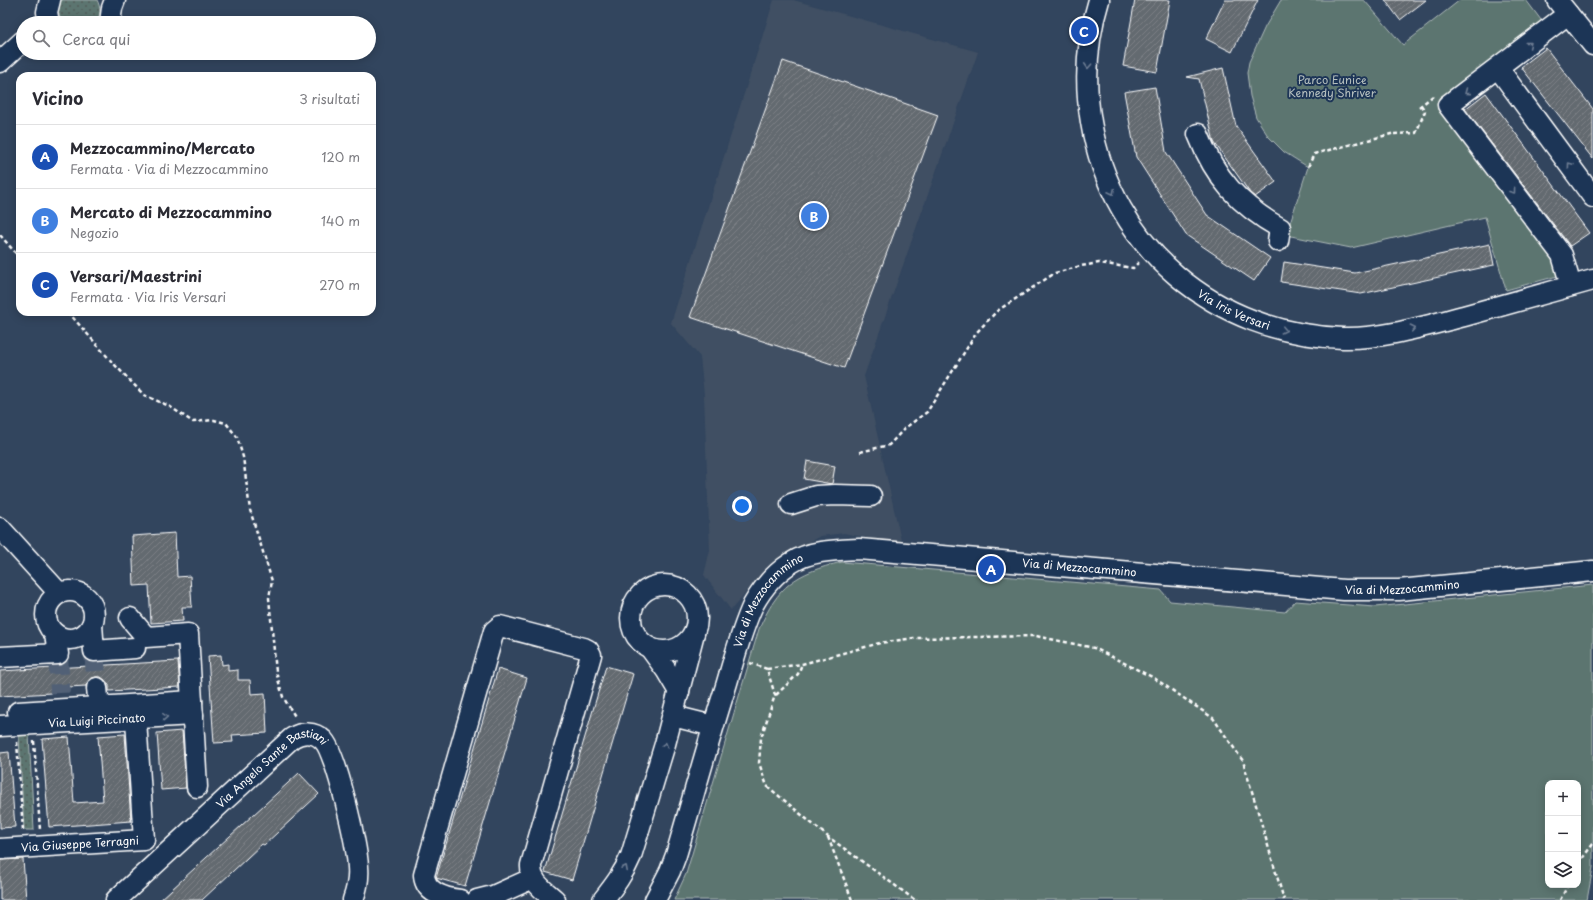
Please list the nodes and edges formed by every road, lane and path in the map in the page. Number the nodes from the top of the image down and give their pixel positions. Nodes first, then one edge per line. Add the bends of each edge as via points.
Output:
1 (1099, 0) edge
2 (1562, 7) edge
3 (1593, 45) edge
4 (16, 48) edge
5 (16, 56) edge
6 (0, 63) edge
7 (1498, 68) junction
8 (1421, 105) dead end
9 (1395, 133) dead end
10 (1198, 134) dead end
11 (1390, 134) junction
12 (1308, 167) dead end
13 (1593, 197) edge
14 (0, 235) edge
15 (1278, 241) dead end
16 (16, 253) edge
17 (1134, 268) dead end
18 (1593, 280) edge
19 (1571, 286) junction
20 (72, 316) edge
21 (860, 452) dead end
22 (871, 496) dead end
23 (791, 504) dead end
24 (0, 528) edge
25 (1593, 570) edge
26 (59, 593) junction
27 (130, 618) dead end
28 (92, 625) junction
29 (694, 633) junction
30 (55, 634) junction
31 (134, 648) dead end
32 (650, 648) junction
33 (0, 657) edge
34 (734, 658) junction
35 (802, 664) junction
36 (767, 669) junction
37 (679, 692) junction
38 (775, 695) junction
39 (61, 708) junction
40 (192, 708) junction
41 (136, 712) junction
42 (673, 716) junction
43 (297, 719) dead end
44 (13, 720) edge
45 (713, 726) junction
46 (197, 787) dead end
47 (827, 836) junction
48 (144, 840) junction
49 (1593, 844) edge
50 (32, 847) junction
51 (0, 849) edge
52 (161, 858) junction
53 (1581, 860) edge
54 (533, 878) junction
55 (1566, 888) edge
56 (116, 900) edge
57 (353, 900) edge
58 (460, 900) edge
59 (477, 900) edge
60 (555, 900) edge
61 (603, 900) edge
62 (655, 900) edge
63 (852, 900) edge
64 (915, 900) edge
65 (1284, 900) edge
66 (1560, 900) edge

1 -> 19 street, Via Iris Versari via 1089,47 1088,89 1092,131 1105,177 1120,208 1142,240 1166,267 1211,301 1238,315 1281,329 1350,338 1432,324
2 - 3 street
7 -> 2 street
4 - 6 street
5 - 6 street
13 -> 7 street
7 -> 19 street via 1448,106 1562,255
8 - 11 path via 1425,111 1416,133
9 - 11 path
10 - 15 street via 1226,186 1241,202 1280,228
11 - 12 path via 1314,154
14 - 16 path
17 - 21 path via 1100,263 1056,273 997,311 977,332 927,412 905,428 889,445
18 - 19 street, Via Iris Versari
20 - 43 path via 144,395 169,406 193,422 214,420 226,423 237,436 243,457 250,510 272,581 269,598 276,672 283,697
22 - 23 street via 835,494
24 - 26 street
25 - 34 street, Via di Mezzocammino via 1366,591 840,549 792,562 765,586 753,606
26 - 28 street via 74,591 87,597 94,610
26 - 30 street via 48,605 46,612 50,628
27 - 40 street via 146,637 188,634
28 - 30 street via 83,635 76,638 69,639
28 - 31 street via 94,651
29 - 32 street via 687,643 676,649 662,651
29 - 32 street via 696,607 691,598 671,585 658,585 639,597 633,606 631,619 639,640
29 - 37 street
30 - 33 street via 58,654
32 - 37 street
34 - 36 path
34 - 45 street, Via di Mezzocammino
35 - 36 path
35 - 38 path via 798,674
35 - 65 path via 880,643 914,638 1036,636 1094,648 1154,678 1213,718 1243,761
36 - 38 path
37 - 42 street
38 - 47 path via 761,738 759,763 767,786
39 - 41 street, Via Luigi Piccinato
39 - 41 street, Via Luigi Piccinato via 98,697
39 - 44 street, Via Luigi Piccinato
40 - 41 street, Via Luigi Piccinato
40 - 46 street
41 - 48 street, Via Giuseppe Terragni
42 - 45 street
61 -> 42 street via 619,880 628,862
44 - 50 path
44 - 50 path
45 - 62 street, Via di Mezzocammino via 676,855
47 - 63 path
47 - 64 path
48 - 50 street, Via Giuseppe Terragni
48 - 52 street
49 - 53 path
50 - 51 street, Via Giuseppe Terragni
52 - 56 street, Via Angelo Sante Bastiani
52 - 57 street, Via Angelo Sante Bastiani via 292,738 312,734 322,739 328,747 348,814 358,866 358,882
54 - 58 street via 532,861 591,655 584,648 500,626 494,631 424,875 426,885 432,891 446,898
54 - 59 street via 493,896
54 - 60 street
55 - 66 path

